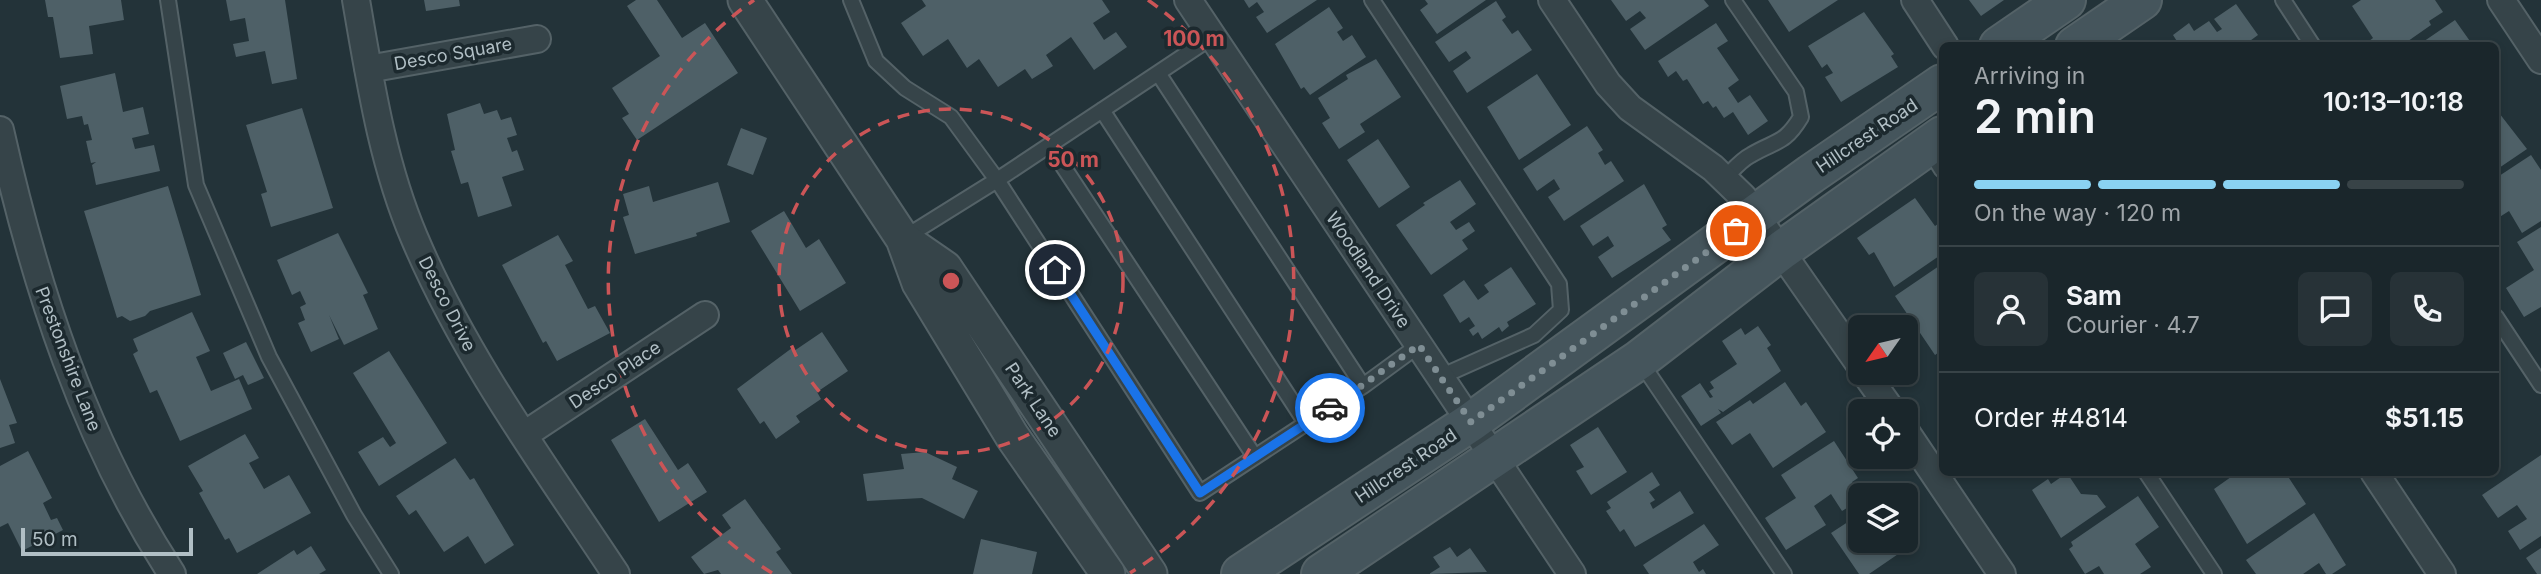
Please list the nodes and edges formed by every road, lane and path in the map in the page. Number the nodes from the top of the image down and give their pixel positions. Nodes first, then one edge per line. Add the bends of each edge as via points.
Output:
1 (168, 0) edge
2 (356, 0) edge
3 (745, 0) edge
4 (851, 0) edge
5 (1188, 0) edge
6 (1372, 0) edge
7 (1552, 0) edge
8 (1734, 0) edge
9 (1914, 0) edge
10 (2142, 0) edge
11 (2283, 0) edge
12 (2501, 0) edge
13 (2062, 3) edge
14 (1212, 37) junction
15 (537, 38) dead end
16 (1942, 42) edge
17 (2005, 42) edge
18 (2080, 42) edge
19 (2084, 42) edge
20 (2310, 42) edge
21 (2541, 60) edge
22 (368, 69) junction
23 (1158, 73) junction
24 (1939, 86) edge
25 (1102, 110) junction
26 (0, 130) edge
27 (1049, 145) junction
28 (1937, 151) edge
29 (1725, 178) junction
30 (997, 180) junction
31 (1756, 216) junction
32 (903, 239) junction
33 (1782, 250) junction
34 (705, 315) dead end
35 (2499, 322) edge
36 (1419, 345) junction
37 (1848, 347) edge
38 (1639, 360) junction
39 (1440, 377) junction
40 (2541, 385) edge
41 (1363, 386) junction
42 (1471, 422) junction
43 (1306, 423) junction
44 (524, 435) junction
45 (1918, 450) edge
46 (1255, 457) junction
47 (1494, 459) junction
48 (2149, 476) edge
49 (2377, 476) edge
50 (1336, 570) edge
51 (173, 574) edge
52 (391, 574) edge
53 (616, 574) edge
54 (1108, 574) edge
55 (1150, 574) edge
56 (1241, 574) edge
57 (1572, 574) edge
58 (1784, 574) edge
59 (2002, 574) edge
60 (2214, 574) edge
61 (2442, 574) edge

1 - 52 lane via 196,185 269,357
2 - 22 street, Desco Drive
3 - 32 street, Park Lane
4 - 30 lane via 876,61 905,88 951,117
5 - 14 street, Woodland Drive
6 - 39 lane via 1559,284 1561,310 1534,335
7 - 29 street via 1608,84 1630,108
8 - 29 lane via 1796,92 1801,117 1791,134 1773,147 1751,154
9 - 16 street
10 - 19 main road
11 - 20 lane
12 - 21 street
13 - 17 main road
13 - 18 street
14 - 23 lane
14 - 36 street, Woodland Drive
15 - 22 street, Desco Square
22 - 44 street, Desco Drive via 380,133 413,235 480,368
23 - 25 lane
23 - 41 lane
24 - 31 main road, Hillcrest Road
25 - 27 lane
25 - 43 lane
26 - 51 street, Prestonshire Lane via 22,230 78,392 143,529
27 - 30 lane
27 - 46 lane
28 - 33 main road
29 - 31 street
30 - 32 lane
30 - 46 lane via 1200,493
31 - 33 street
31 - 42 main road, Hillcrest Road
32 - 54 street, Park Lane via 919,283 1012,436
32 - 55 street, Park Lane via 945,268
33 - 37 street
33 - 38 main road
34 - 44 street, Desco Place
35 - 40 lane
36 - 39 street, Woodland Drive
36 - 41 lane
38 - 47 main road
38 - 58 lane
39 - 42 street, Woodland Drive
41 - 43 lane
42 - 47 street, Woodland Drive
42 - 56 main road, Hillcrest Road
43 - 46 lane
44 - 53 street, Desco Drive
45 - 59 street
47 - 50 main road
47 - 57 street, Woodland Drive
48 - 60 lane
49 - 61 street

